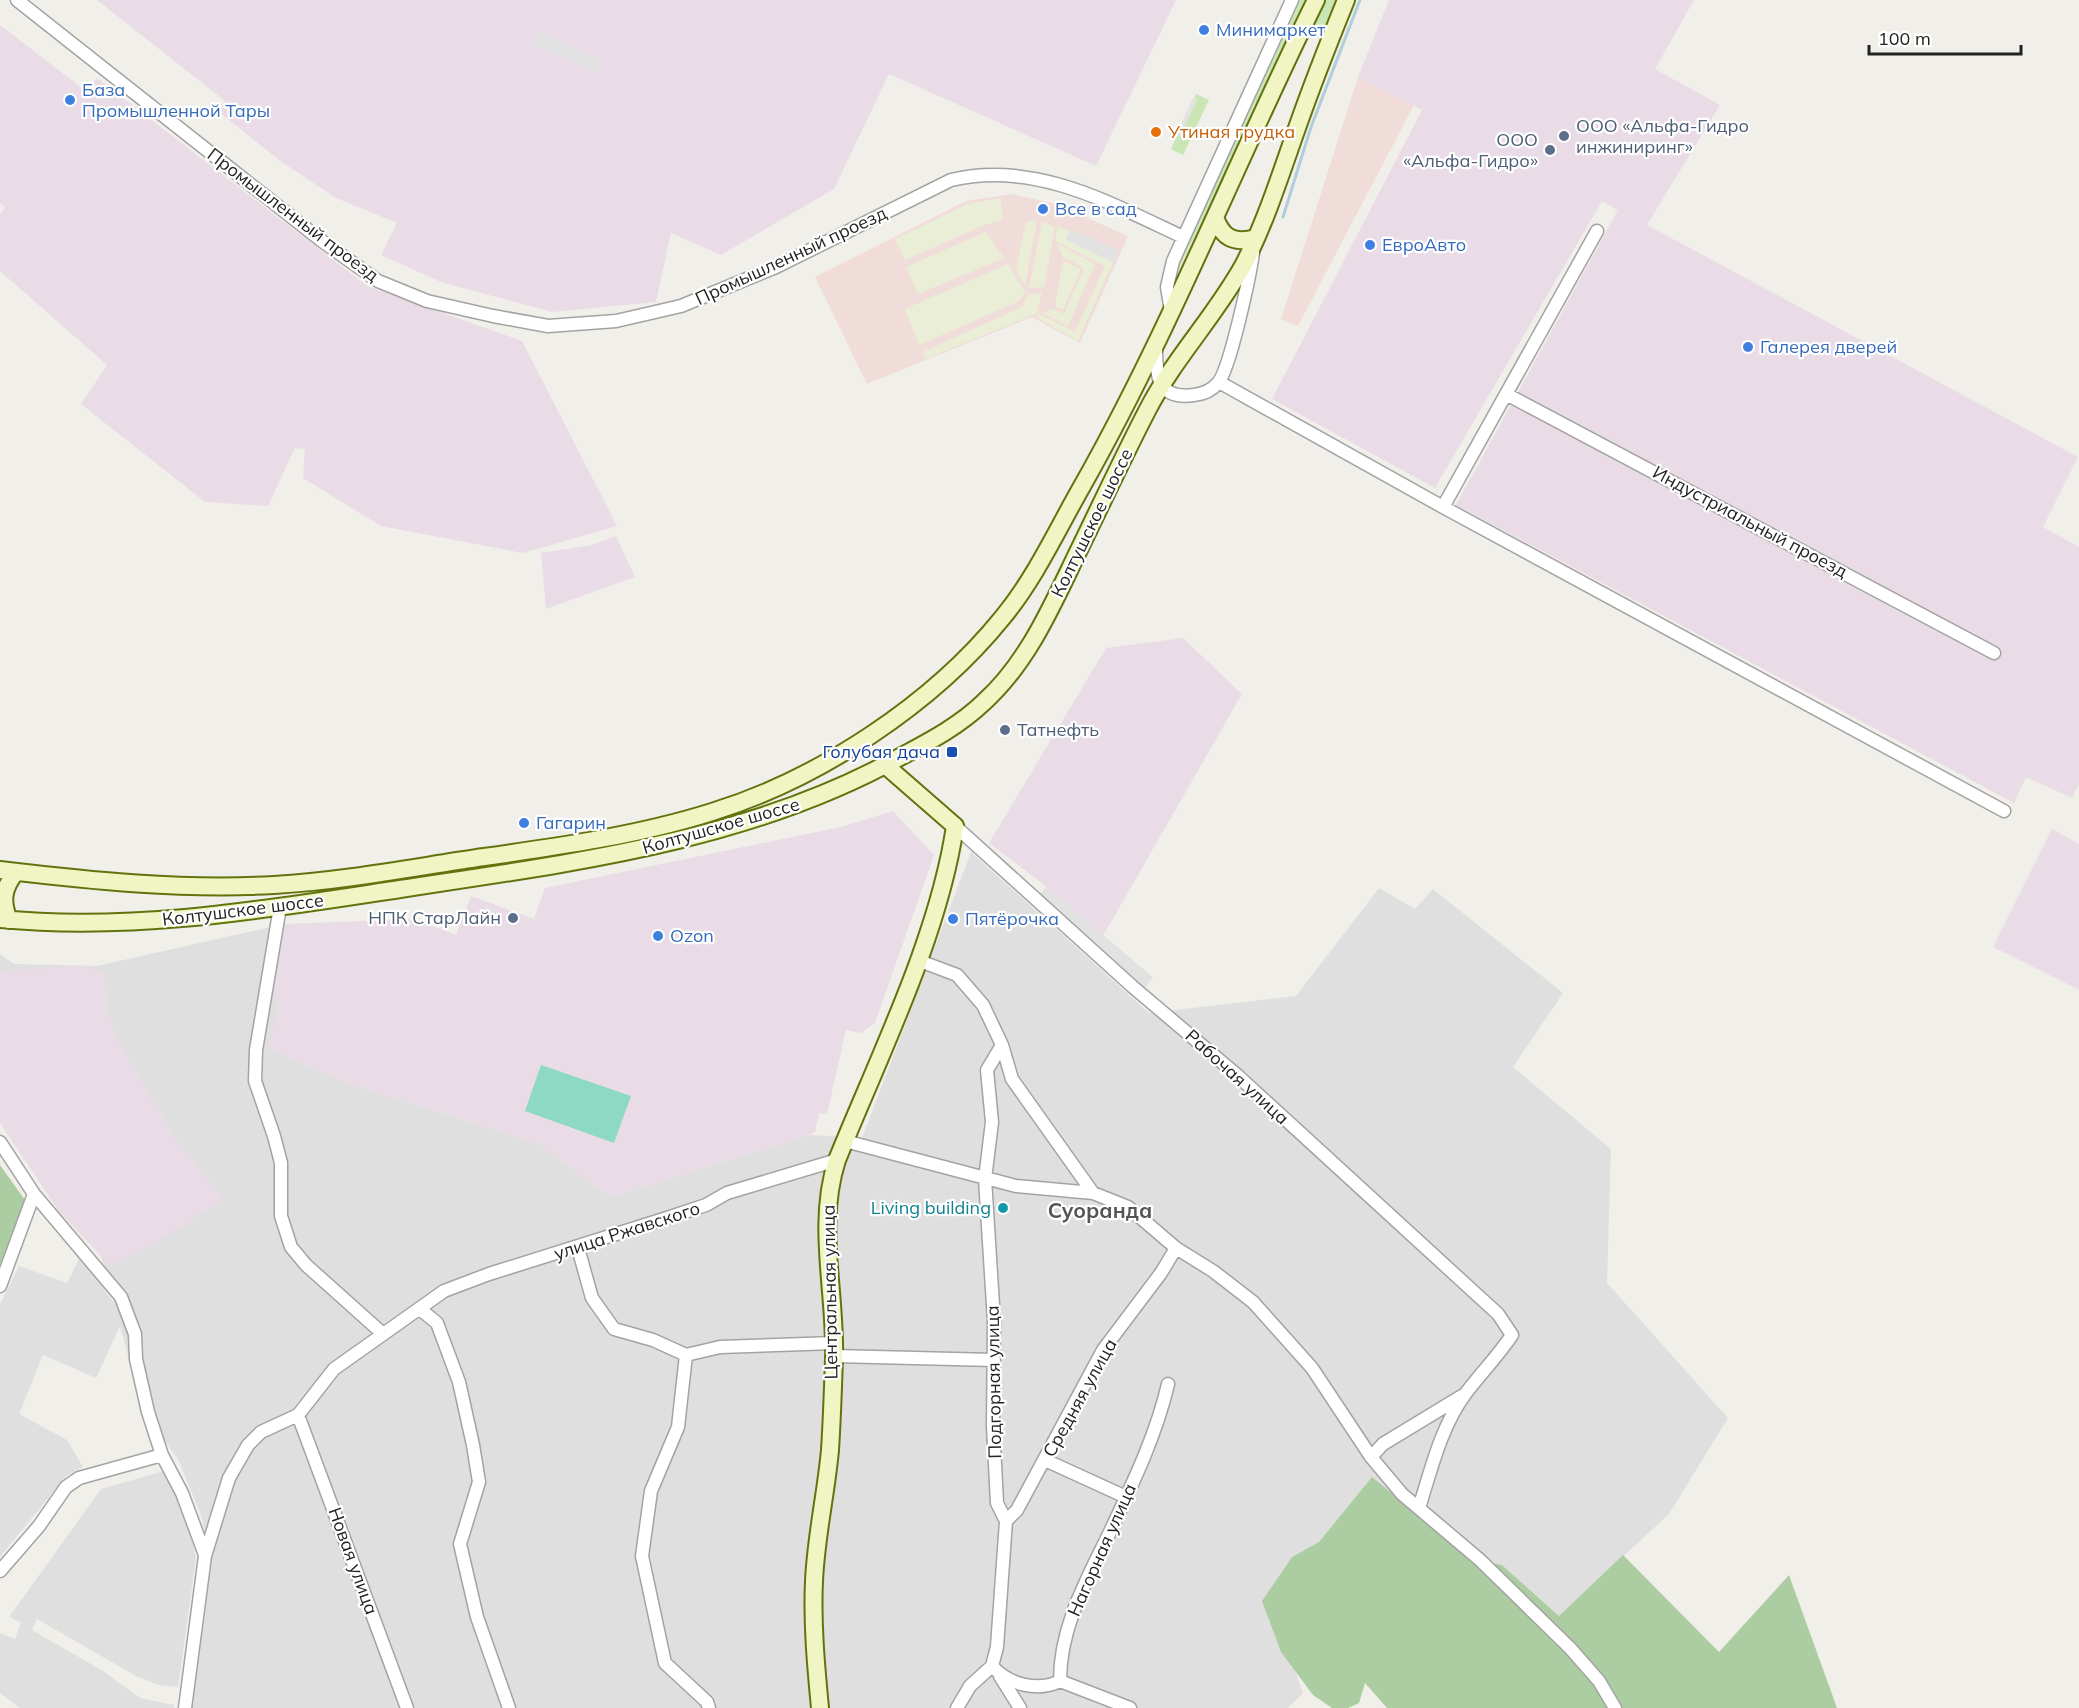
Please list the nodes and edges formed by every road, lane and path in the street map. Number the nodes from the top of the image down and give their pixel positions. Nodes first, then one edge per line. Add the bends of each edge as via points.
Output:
1 (17, 0) edge
2 (1292, 0) edge
3 (1316, 0) edge
4 (1346, 0) edge
5 (1215, 217) junction
6 (1597, 231) dead end
7 (1184, 237) junction
8 (1256, 238) junction
9 (1171, 312) junction
10 (1156, 347) junction
11 (1219, 382) junction
12 (1161, 386) junction
13 (1506, 394) junction
14 (1443, 507) junction
15 (1994, 652) dead end
16 (885, 765) junction
17 (2004, 811) dead end
18 (955, 826) junction
19 (8, 871) edge
20 (280, 907) junction
21 (5, 920) edge
22 (917, 960) junction
23 (1002, 1045) junction
24 (845, 1141) junction
25 (0, 1142) edge
26 (837, 1160) junction
27 (985, 1179) junction
28 (1093, 1193) junction
29 (34, 1194) junction
30 (578, 1248) junction
31 (1176, 1248) junction
32 (0, 1286) edge
33 (420, 1309) junction
34 (382, 1333) junction
35 (834, 1349) junction
36 (686, 1355) junction
37 (994, 1360) junction
38 (1168, 1384) dead end
39 (1465, 1394) junction
40 (298, 1415) junction
41 (162, 1455) junction
42 (1371, 1456) junction
43 (1045, 1460) junction
44 (1126, 1497) junction
45 (1419, 1508) junction
46 (1006, 1521) junction
47 (206, 1556) junction
48 (0, 1571) edge
49 (996, 1670) junction
50 (1060, 1681) junction
51 (185, 1708) edge
52 (407, 1708) edge
53 (509, 1708) edge
54 (709, 1708) edge
55 (819, 1708) edge
56 (957, 1708) edge
57 (1020, 1708) edge
58 (1130, 1708) edge
59 (1615, 1708) edge

1 - 7 street, Промышленный проезд via 378,281 427,301 493,316 560,325 616,321 681,306 776,267 951,180 969,175 1004,174 1058,183
2 - 7 street
3 - 5 main road, Колтушское шоссе
4 - 8 main road, Колтушское шоссе
5 - 8 main road via 1219,230 1229,239 1243,242
5 - 9 main road, Колтушское шоссе
6 - 13 street
7 - 9 street via 1168,274
8 - 11 street via 1238,323
8 - 12 main road, Колтушское шоссе via 1234,280
9 - 10 main road, Колтушское шоссе
10 - 12 street, Колтушское шоссе
10 - 19 main road, Колтушское шоссе via 1033,575 976,648 932,689 877,730 821,764 752,798 710,813 631,832 371,875 280,885 183,887
11 - 12 street via 1203,394 1188,396 1176,396
11 - 14 street
12 - 16 main road, Колтушское шоссе via 1053,604 1017,664 985,702 945,733
13 - 14 street
13 - 15 street, Индустриальный проезд
14 - 17 street
16 - 18 main road
16 - 20 main road, Колтушское шоссе via 807,801 675,842 540,868
18 - 22 main road, Центральная улица via 950,857
18 - 39 street, Рабочая улица via 1375,1199 1498,1314 1512,1335
19 - 21 main road via 3,895
20 - 21 main road, Колтушское шоссе via 123,924
20 - 34 street via 256,1050 255,1081 280,1163 281,1216 291,1247 306,1265
22 - 23 street via 957,975 983,1005
22 - 24 main road, Центральная улица
23 - 27 street, Подгорная улица via 987,1070 992,1122
23 - 28 street via 1012,1079
24 - 26 main road, Центральная улица
24 - 27 street
25 - 29 street
26 - 30 street, улица Ржавского via 727,1193 706,1205
26 - 35 main road, Центральная улица via 829,1193 826,1239
27 - 28 street
27 - 37 street, Подгорная улица via 992,1259
28 - 31 street via 1128,1207
29 - 32 street
29 - 41 street via 121,1297 135,1334 136,1359
30 - 33 street, улица Ржавского via 471,1280 444,1291
30 - 36 street via 592,1298 614,1329
31 - 42 street via 1253,1302 1280,1330 1312,1368
31 - 43 street, Средняя улица via 1103,1350
33 - 34 street, улица Ржавского
33 - 53 street via 437,1323 459,1383 473,1445 478,1482 460,1544 477,1617
34 - 40 street, улица Ржавского via 334,1369
35 - 36 street via 720,1347
35 - 37 street
35 - 55 main road, Центральная улица via 830,1450 818,1518 813,1582
36 - 54 street via 678,1427 651,1491 642,1556 665,1663 707,1701
37 - 46 street, Подгорная улица via 997,1503
38 - 44 street, Нагорная улица via 1161,1415
39 - 42 street via 1383,1444
39 - 45 street via 1446,1427
40 - 47 street via 261,1432 238,1458
40 - 52 street, Новая улица
41 - 47 street via 186,1502
41 - 48 street via 79,1478 66,1487
42 - 45 street
43 - 44 street
43 - 46 street, Средняя улица via 1017,1510
44 - 50 street, Нагорная улица via 1074,1609 1060,1664
45 - 59 street via 1570,1648 1599,1681
46 - 49 street, Подгорная улица
47 - 51 street
49 - 50 street via 1015,1682 1039,1687
49 - 56 street via 970,1686
49 - 57 street
50 - 58 street

